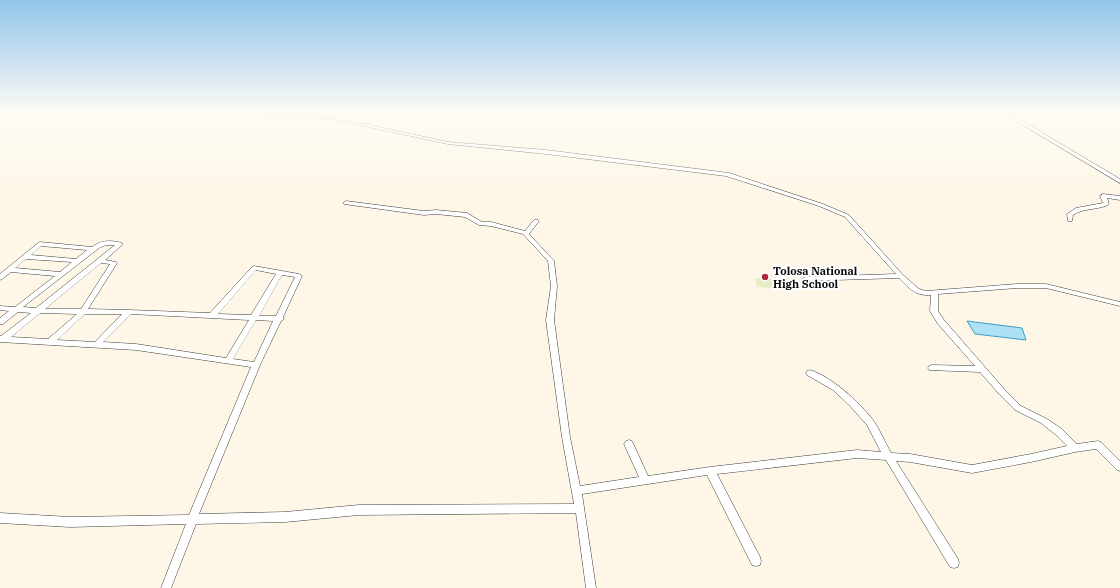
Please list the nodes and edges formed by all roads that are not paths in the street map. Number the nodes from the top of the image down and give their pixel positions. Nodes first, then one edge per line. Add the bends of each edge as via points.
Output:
1 (436, 140) edge
2 (1050, 140) edge
3 (1120, 181) edge
4 (1120, 198) edge
5 (346, 204) dead end
6 (1070, 220) dead end
7 (536, 221) dead end
8 (526, 233) junction
9 (93, 249) junction
10 (26, 257) junction
11 (78, 261) junction
12 (100, 261) junction
13 (11, 270) junction
14 (280, 273) junction
15 (61, 274) junction
16 (902, 276) junction
17 (0, 278) edge
18 (805, 279) dead end
19 (935, 292) junction
20 (1120, 304) edge
21 (0, 308) edge
22 (15, 310) junction
23 (38, 311) junction
24 (83, 312) junction
25 (129, 312) junction
26 (212, 316) junction
27 (254, 318) junction
28 (280, 319) junction
29 (0, 322) edge
30 (1, 340) edge
31 (49, 343) junction
32 (97, 344) junction
33 (228, 361) junction
34 (256, 366) junction
35 (932, 368) dead end
36 (982, 369) junction
37 (810, 373) dead end
38 (629, 444) dead end
39 (1075, 448) junction
40 (888, 456) junction
41 (1120, 467) edge
42 (710, 471) junction
43 (645, 480) junction
44 (576, 491) junction
45 (580, 508) junction
46 (0, 518) edge
47 (193, 518) junction
48 (756, 561) dead end
49 (954, 563) dead end
50 (166, 588) edge
51 (591, 588) edge

1 - 16 street via 727,174 847,216
2 - 3 street
4 - 6 street via 1103,196 1106,204 1078,209 1070,214
5 - 8 street via 467,215 481,224
7 - 8 street
8 - 44 street via 551,261 554,286 550,320
9 - 10 street via 40,244
9 - 11 street
9 - 12 street via 106,242 120,244
10 - 11 street
10 - 13 street
11 - 15 street
12 - 23 street
12 - 24 street via 114,263
13 - 15 street
13 - 17 street
14 - 26 street via 254,268
14 - 27 street
14 - 28 street via 299,276
15 - 22 street
16 - 18 street
16 - 19 street via 917,291
19 - 20 street via 1046,286
19 - 36 street via 934,311
21 - 22 street
22 - 23 street
22 - 29 street
23 - 24 street
23 - 30 street
24 - 25 street
24 - 31 street
25 - 26 street
25 - 32 street
26 - 27 street
27 - 28 street
27 - 33 street
28 - 34 street
30 - 31 street
31 - 32 street
32 - 33 street via 151,348
33 - 34 street
34 - 47 street
35 - 36 street
36 - 39 street via 1018,408 1059,432
37 - 40 street via 836,388 853,404 870,423
38 - 43 street
39 - 40 street via 972,469
39 - 41 street via 1098,445
40 - 42 street via 857,454
40 - 49 street
42 - 43 street
42 - 48 street
43 - 44 street
44 - 45 street
45 - 47 street via 359,510 285,517
45 - 51 street
46 - 47 street via 70,522
47 - 50 street

